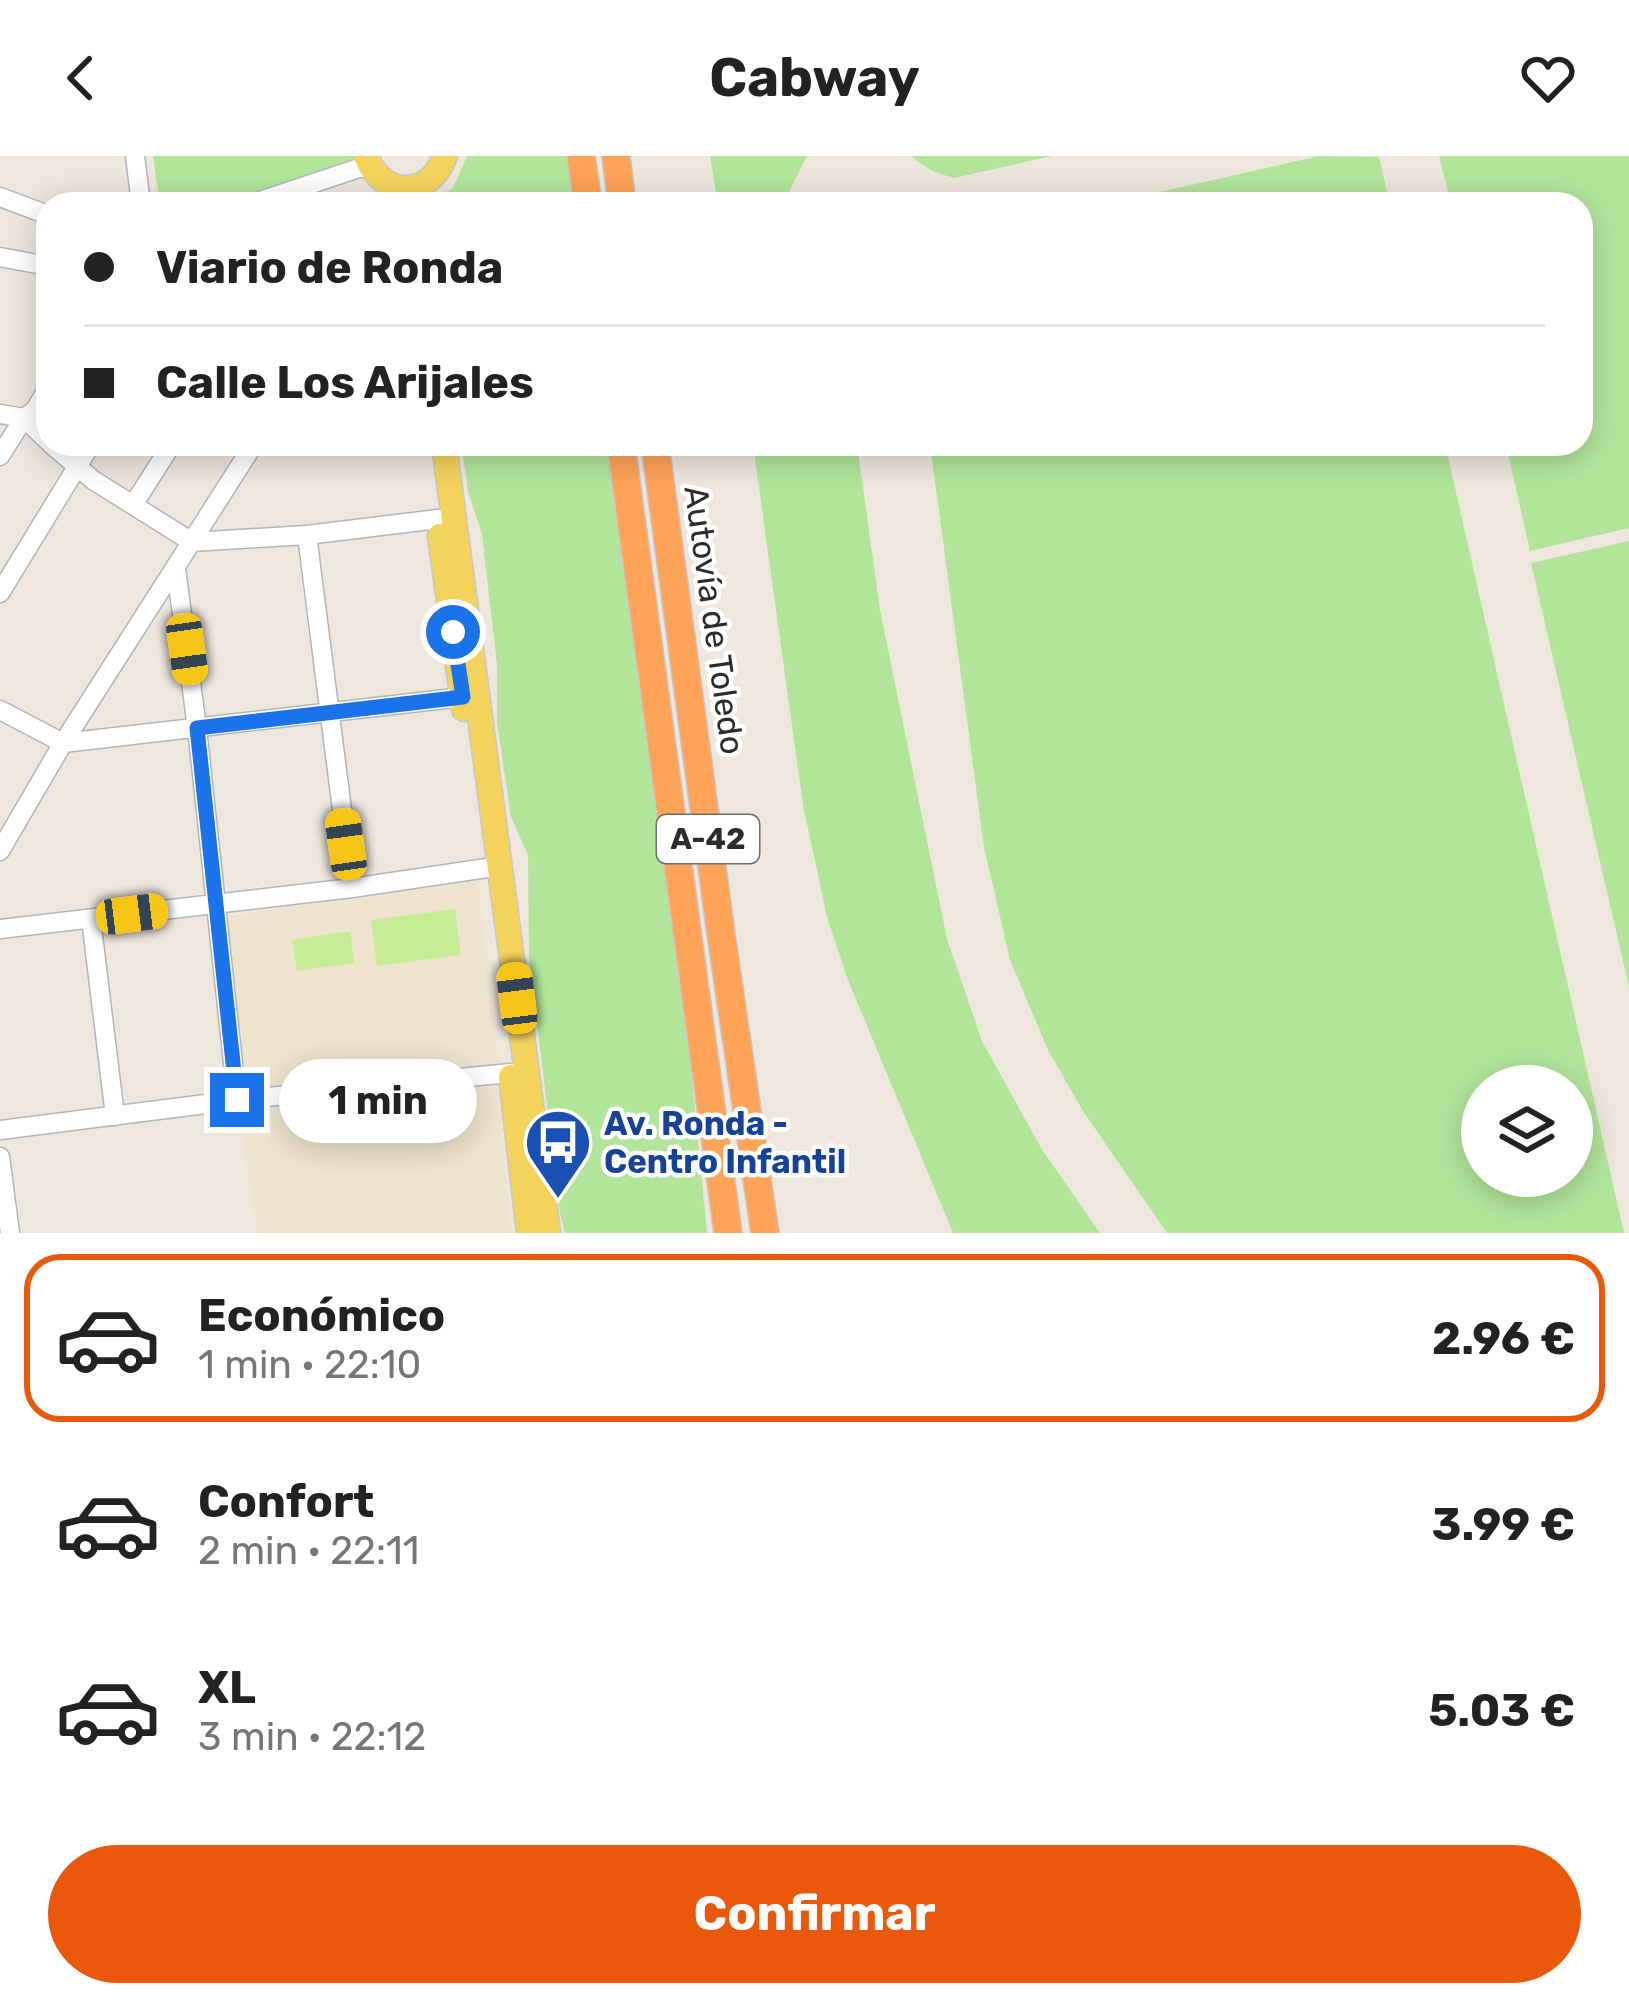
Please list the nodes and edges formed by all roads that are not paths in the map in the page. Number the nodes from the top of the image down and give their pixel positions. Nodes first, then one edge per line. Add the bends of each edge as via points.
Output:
1 (135, 156) edge
2 (445, 156) edge
3 (581, 156) edge
4 (616, 156) edge
5 (380, 179) edge
6 (140, 192) edge
7 (287, 192) edge
8 (414, 192) edge
9 (422, 192) edge
10 (586, 192) edge
11 (620, 192) edge
12 (0, 197) edge
13 (36, 210) edge
14 (0, 257) edge
15 (36, 264) edge
16 (36, 408) edge
17 (0, 414) edge
18 (24, 418) junction
19 (36, 430) edge
20 (63, 456) edge
21 (84, 456) edge
22 (165, 456) edge
23 (247, 456) edge
24 (430, 456) edge
25 (445, 456) edge
26 (623, 456) edge
27 (657, 456) edge
28 (0, 457) edge
29 (76, 468) junction
30 (134, 505) junction
31 (438, 519) junction
32 (307, 536) junction
33 (193, 542) junction
34 (176, 569) junction
35 (0, 592) edge
36 (463, 697) junction
37 (0, 710) edge
38 (328, 712) junction
39 (197, 728) junction
40 (63, 743) junction
41 (0, 851) edge
42 (493, 867) junction
43 (352, 888) junction
44 (215, 904) junction
45 (91, 919) junction
46 (0, 929) edge
47 (510, 1073) junction
48 (237, 1100) junction
49 (116, 1116) junction
50 (0, 1130) edge
51 (0, 1157) edge
52 (719, 1180) junction
53 (6, 1230) edge
54 (529, 1233) edge
55 (548, 1233) edge
56 (715, 1233) edge
57 (728, 1233) edge
58 (765, 1233) edge

1 - 6 street
2 - 9 main road
3 - 10 highway
4 - 11 highway
5 - 7 street via 359,168
5 - 8 main road
12 - 13 street
14 - 15 street
16 - 18 street
17 - 18 street
18 - 19 street
18 - 28 street
20 - 29 street
21 - 29 street
22 - 30 street
23 - 33 street
24 - 31 main road
25 - 42 main road
26 - 52 highway, Autovía de Toledo / A-42
27 - 58 highway, Autovía de Toledo / A-42
29 - 30 street
29 - 35 street
30 - 33 street
31 - 32 street
31 - 36 main road
32 - 33 street
32 - 38 street
33 - 34 street
34 - 39 street
34 - 40 street
36 - 38 street
36 - 42 main road
37 - 40 street
38 - 39 street
38 - 43 street
39 - 40 street
39 - 44 street
40 - 41 street
42 - 43 street
42 - 47 main road
42 - 55 main road
43 - 44 street
44 - 45 street
44 - 48 street
45 - 46 street
45 - 49 street
47 - 48 street
47 - 54 main road
48 - 49 street
49 - 50 street
51 - 53 street
52 - 56 highway
52 - 57 highway, Autovía de Toledo / A-42

